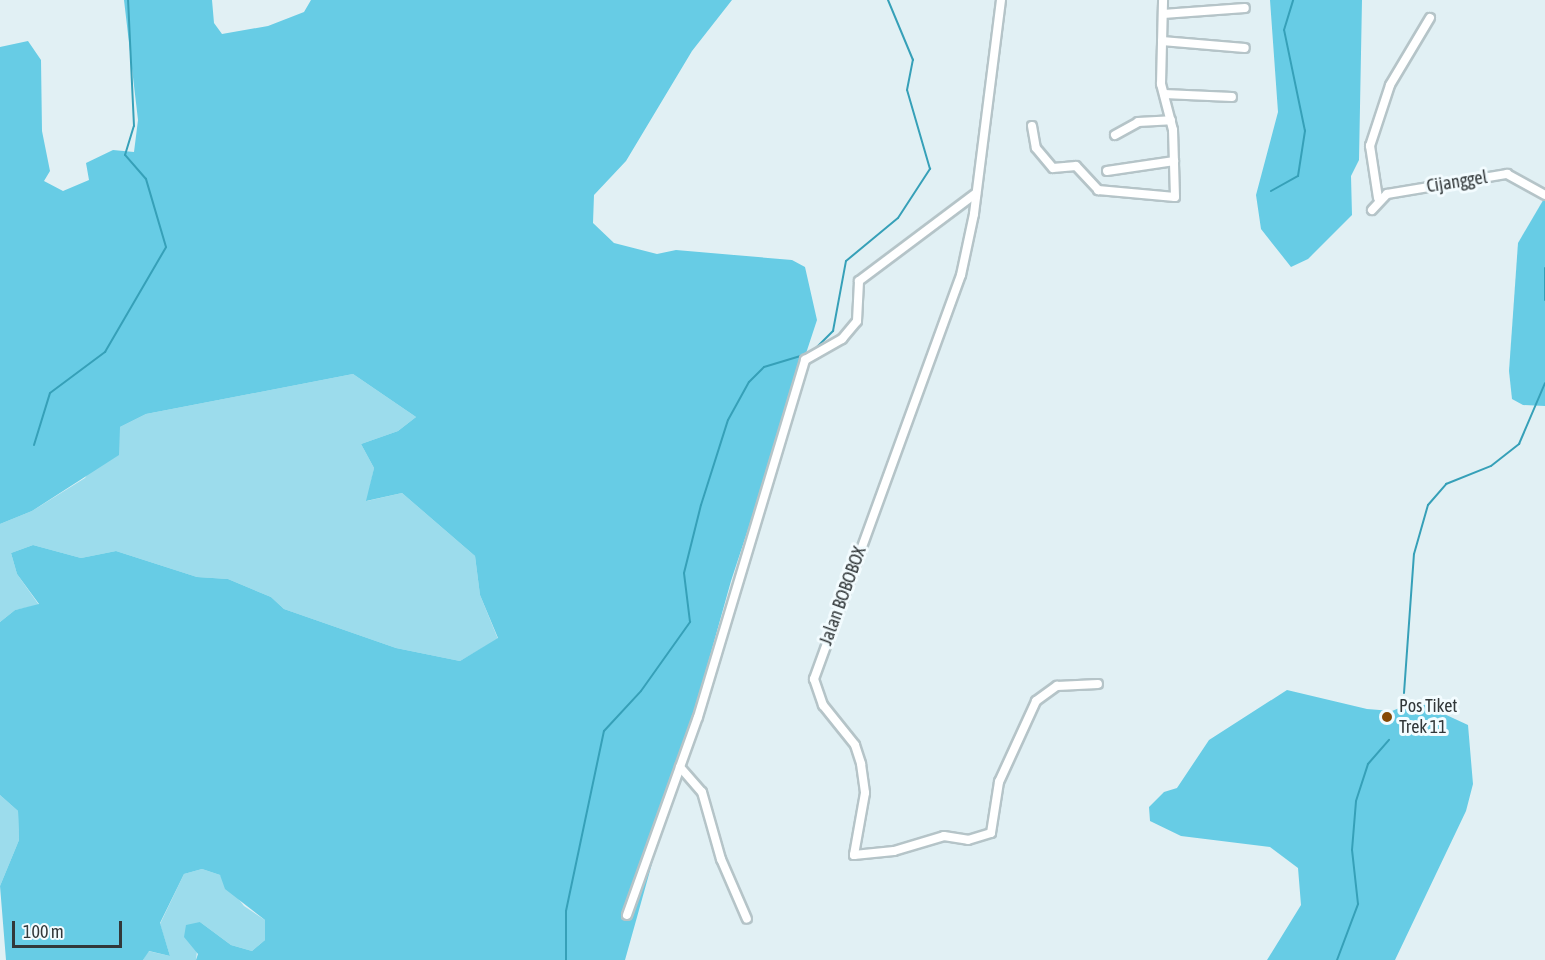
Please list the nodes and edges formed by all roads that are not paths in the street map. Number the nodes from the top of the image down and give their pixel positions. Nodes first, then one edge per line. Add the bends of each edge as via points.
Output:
1 (1001, 0) edge
2 (1163, 0) edge
3 (1245, 8) dead end
4 (1162, 14) junction
5 (1430, 18) dead end
6 (1162, 41) junction
7 (1245, 48) dead end
8 (1164, 94) junction
9 (1232, 97) dead end
10 (1171, 120) junction
11 (1032, 126) dead end
12 (1115, 135) dead end
13 (1174, 161) junction
14 (1107, 171) dead end
15 (976, 193) junction
16 (1545, 195) edge
17 (1377, 198) junction
18 (1372, 210) dead end
19 (1098, 684) dead end
20 (680, 767) junction
21 (627, 915) dead end
22 (747, 919) dead end

1 - 15 street, Jalan BOBOBOX
2 - 4 street
3 - 4 street
4 - 6 street
5 - 17 street via 1390,84 1370,146
6 - 7 street
6 - 8 street
8 - 9 street
8 - 10 street
10 - 12 street via 1138,122
10 - 13 street
11 - 13 street via 1036,148 1045,161 1059,170 1076,166 1098,190 1175,197
13 - 14 street
15 - 19 street, Jalan BOBOBOX via 961,275 814,679 823,705 855,745 861,764 865,793 854,855 886,853 944,836 984,837 997,822 999,782 1036,701 1057,686
15 - 20 street via 859,281 857,321 842,339 805,360
16 - 17 street, Cijanggel via 1507,174
17 - 18 street
20 - 21 street
20 - 22 street via 706,803 721,859

